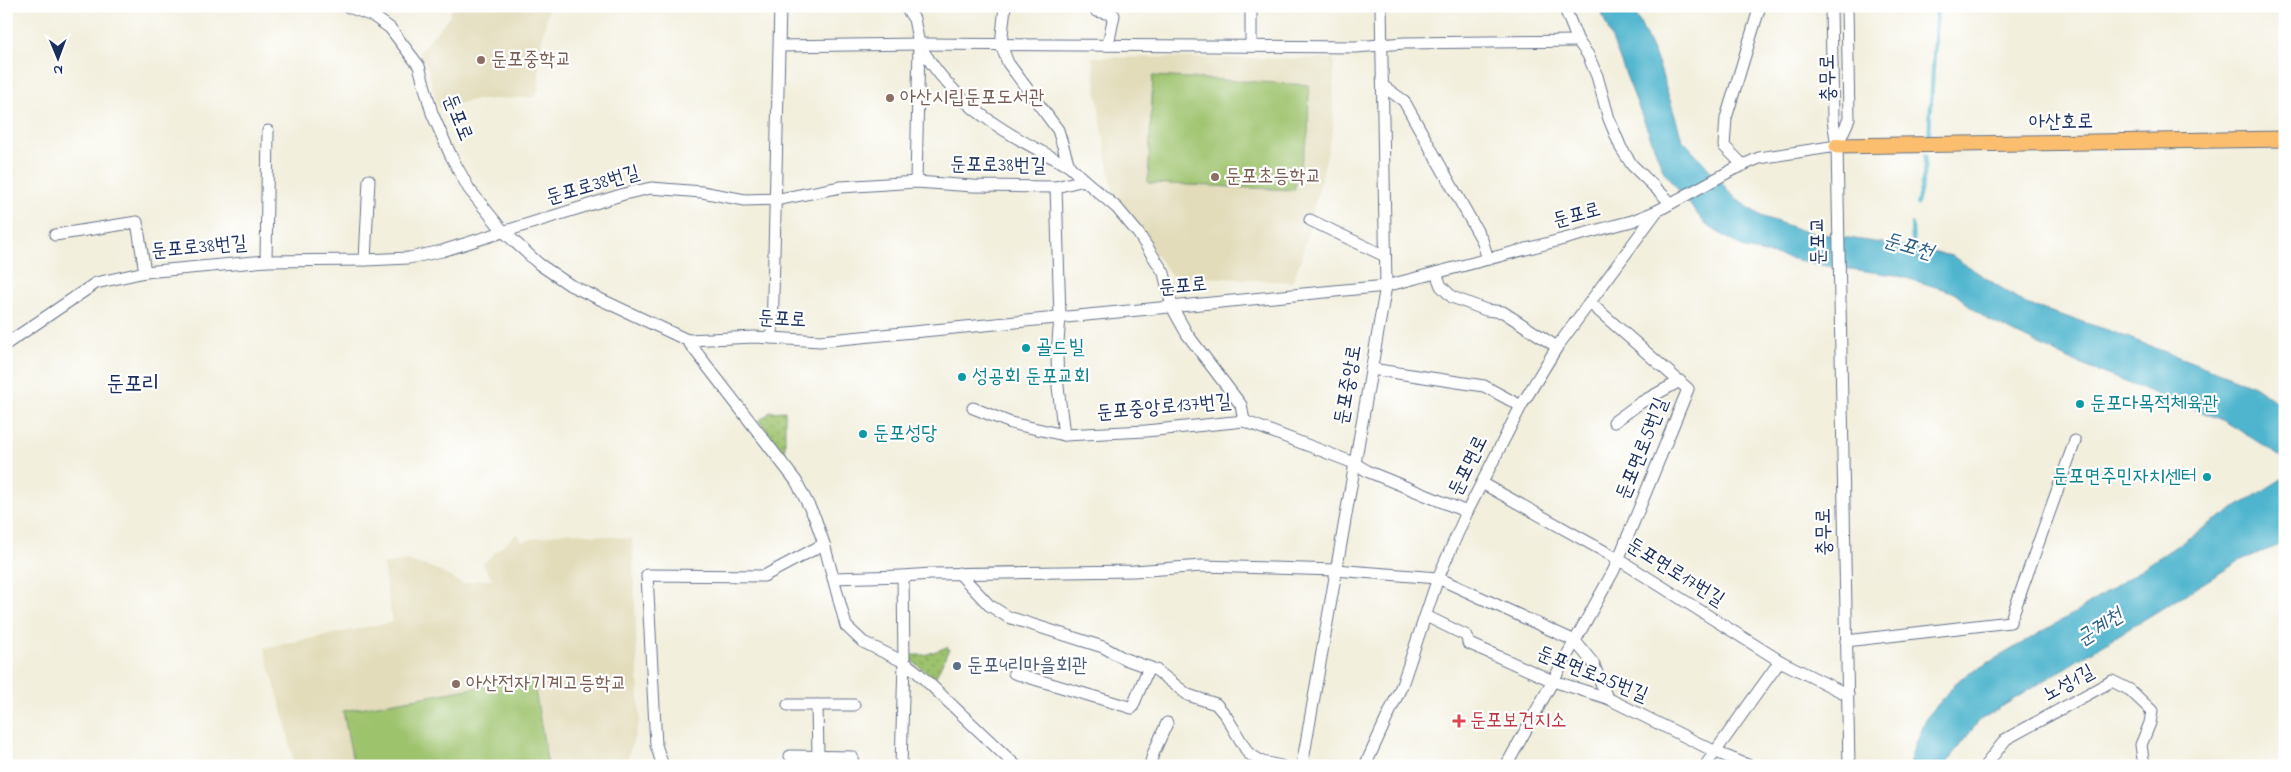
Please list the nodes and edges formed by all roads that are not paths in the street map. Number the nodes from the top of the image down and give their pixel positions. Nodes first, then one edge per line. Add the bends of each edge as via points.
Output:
1 (346, 6) edge
2 (780, 6) edge
3 (905, 6) edge
4 (1005, 6) edge
5 (1097, 6) edge
6 (1250, 6) edge
7 (1381, 6) edge
8 (1564, 6) edge
9 (1760, 6) edge
10 (1831, 6) edge
11 (1847, 6) edge
12 (373, 11) edge
13 (1578, 41) junction
14 (919, 44) junction
15 (1001, 45) junction
16 (1108, 45) junction
17 (1383, 45) junction
18 (780, 46) junction
19 (1251, 46) junction
20 (1383, 86) junction
21 (268, 131) dead end
22 (2285, 139) edge
23 (1837, 146) junction
24 (1069, 166) junction
25 (1739, 167) junction
26 (369, 180) dead end
27 (1084, 180) junction
28 (916, 182) junction
29 (1837, 185) joint
30 (1056, 187) junction
31 (776, 200) junction
32 (1673, 201) junction
33 (1657, 211) junction
34 (1310, 220) dead end
35 (503, 231) junction
36 (55, 235) dead end
37 (1385, 256) junction
38 (1488, 259) junction
39 (364, 260) junction
40 (266, 261) junction
41 (145, 272) junction
42 (1436, 273) junction
43 (1386, 286) junction
44 (1839, 296) joint
45 (1590, 303) junction
46 (1172, 307) junction
47 (1060, 317) junction
48 (772, 338) junction
49 (687, 340) junction
50 (6, 344) edge
51 (1556, 346) junction
52 (1371, 369) junction
53 (1680, 381) junction
54 (1521, 406) junction
55 (973, 408) dead end
56 (1244, 421) junction
57 (1614, 422) dead end
58 (1064, 435) junction
59 (2075, 441) dead end
60 (1354, 464) junction
61 (1482, 483) junction
62 (1467, 512) junction
63 (824, 544) junction
64 (1618, 559) junction
65 (1335, 570) junction
66 (959, 573) junction
67 (903, 576) junction
68 (833, 578) junction
69 (1438, 578) junction
70 (1426, 616) junction
71 (1576, 641) junction
72 (1846, 641) junction
73 (1780, 661) junction
74 (904, 662) junction
75 (1149, 667) junction
76 (1014, 672) dead end
77 (1553, 681) junction
78 (1848, 695) junction
79 (1607, 698) junction
80 (788, 705) dead end
81 (817, 705) junction
82 (854, 705) dead end
83 (1167, 723) dead end
84 (1716, 752) junction
85 (790, 756) dead end
86 (818, 756) junction
87 (663, 766) edge
88 (853, 766) edge
89 (901, 766) edge
90 (1016, 766) edge
91 (1150, 766) edge
92 (1281, 766) edge
93 (1302, 766) edge
94 (1365, 766) edge
95 (1506, 766) edge
96 (1705, 766) edge
97 (1750, 766) edge
98 (1849, 766) edge
99 (1985, 766) edge
100 (2144, 766) edge

1 - 12 street, 둔포로
2 - 18 street
3 - 14 street via 914,19
4 - 15 street
5 - 16 street via 1096,11 1114,15
6 - 19 street
7 - 17 street, 둔포중앙로
8 - 13 street
9 - 25 street via 1726,118 1724,146
10 - 23 street, 충무로 via 1833,120
11 - 23 street, 충무로 via 1849,119
12 - 35 street, 둔포로 via 419,66 432,113 451,156 469,189
13 - 17 street
13 - 32 street via 1597,76 1609,120 1621,148 1637,170
14 - 15 street
14 - 18 street
14 - 24 street via 932,67 955,94 1009,135
14 - 28 street
15 - 16 street
15 - 24 street via 1008,63 1058,130
16 - 19 street
17 - 19 street
17 - 20 street, 둔포중앙로
18 - 31 street
20 - 37 street, 둔포중앙로
20 - 38 street via 1404,101 1482,240
21 - 40 street
22 - 23 main road, 아산호로
23 - 25 street via 1759,158
23 - 29 street, 충무로
24 - 27 street
25 - 32 street
26 - 39 street
27 - 30 street, 둔포로38번길
27 - 46 street via 1118,208 1138,233 1164,272
28 - 30 street, 둔포로38번길
28 - 31 street, 둔포로38번길 via 841,187
29 - 44 street, 둔포교
30 - 47 street
31 - 35 street, 둔포로38번길 via 745,200 651,188
31 - 48 street
32 - 33 street, 둔포로
33 - 38 street, 둔포로 via 1632,221
33 - 45 street, 둔포면로
34 - 37 street
35 - 39 street, 둔포로38번길 via 409,258
35 - 49 street, 둔포로 via 539,264 570,285
36 - 41 street via 137,222
37 - 43 street, 둔포중앙로
38 - 42 street, 둔포로
39 - 40 street, 둔포로38번길
40 - 41 street, 둔포로38번길
41 - 50 street, 둔포로38번길 via 96,283
42 - 43 street, 둔포로
42 - 51 street via 1441,286 1452,297 1486,310 1503,312
43 - 46 street, 둔포로
43 - 52 street, 둔포중앙로
44 - 72 street, 충무로
45 - 51 street, 둔포면로
45 - 53 street, 둔포면로5번길
46 - 47 street, 둔포로
46 - 56 street via 1187,334 1241,405
47 - 48 street, 둔포로 via 820,341
47 - 58 street via 1058,387
48 - 49 street, 둔포로
49 - 63 street, 둔포로 via 796,481
51 - 54 street, 둔포면로
52 - 54 street via 1484,386
52 - 60 street, 둔포중앙로
53 - 57 street
53 - 64 street, 둔포면로5번길 via 1688,389
54 - 61 street, 둔포면로
55 - 58 street, 둔포중앙로137번길 via 1011,423
56 - 58 street, 둔포중앙로137번길
56 - 60 street, 둔포중앙로137번길
59 - 72 street via 2010,622
60 - 62 street, 둔포중앙로137번길
60 - 65 street, 둔포중앙로
61 - 62 street, 둔포면로
61 - 64 street, 둔포면로17번길
62 - 69 street, 둔포면로
63 - 68 street, 둔포로
63 - 87 street via 764,576 754,578 648,575 656,746
64 - 71 street, 둔포면로5번길
64 - 73 street, 둔포면로17번길
65 - 66 street via 1202,566 1134,571
65 - 69 street
65 - 93 street, 둔포중앙로
66 - 67 street
66 - 75 street via 989,605 1008,617 1103,647
67 - 68 street
67 - 74 street
68 - 74 street, 둔포로 via 846,626 869,646
69 - 70 street, 둔포면로
69 - 71 street
70 - 77 street, 둔포면로25번길 via 1468,636 1468,643
70 - 94 street, 둔포면로 via 1402,685
71 - 77 street, 둔포면로5번길
71 - 79 street via 1593,663
72 - 78 street, 충무로
73 - 78 street, 둔포면로17번길
73 - 84 street
74 - 89 street
74 - 90 street, 둔포로
75 - 76 street via 1132,708
75 - 92 street via 1188,694 1216,704 1248,753 1262,762
77 - 79 street, 둔포면로25번길
77 - 95 street, 둔포면로5번길
78 - 98 street, 충무로
79 - 84 street, 둔포면로25번길
80 - 81 street
81 - 82 street
81 - 86 street
83 - 91 street
84 - 96 street
84 - 97 street, 둔포면로25번길
85 - 86 street
86 - 88 street via 852,757
99 - 100 street, 노성1길 via 2006,740 2112,682 2130,690 2152,711 2141,745

